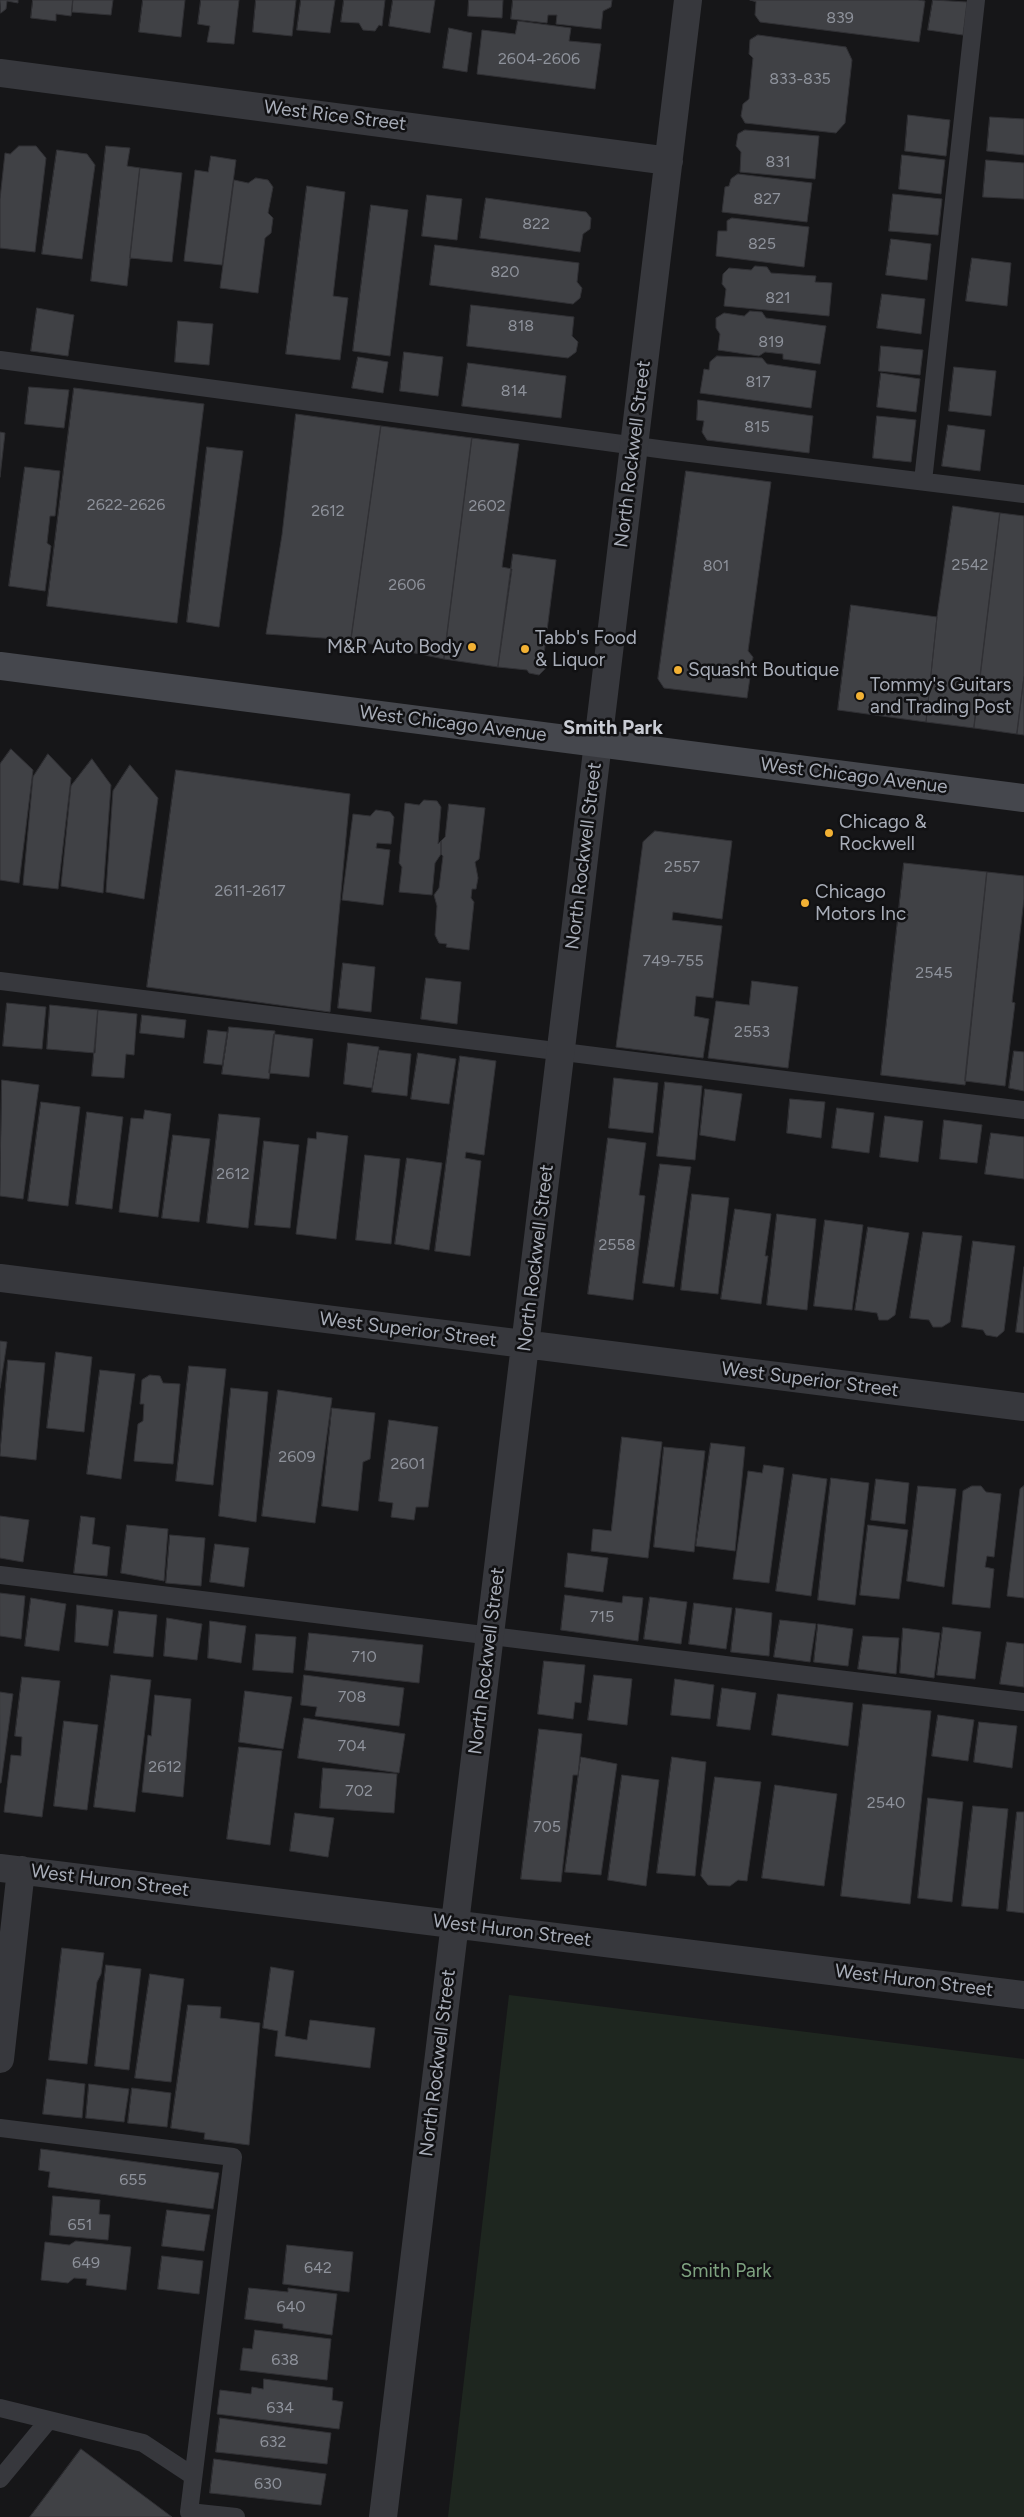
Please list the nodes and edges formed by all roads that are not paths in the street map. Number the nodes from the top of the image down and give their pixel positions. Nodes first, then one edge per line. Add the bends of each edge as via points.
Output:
1 (688, 0) edge
2 (976, 0) edge
3 (0, 73) edge
4 (669, 161) junction
5 (0, 360) edge
6 (634, 445) junction
7 (923, 481) junction
8 (1024, 494) edge
9 (0, 666) edge
10 (598, 743) junction
11 (1024, 798) edge
12 (0, 981) edge
13 (561, 1052) junction
14 (1024, 1110) edge
15 (0, 1278) edge
16 (525, 1344) junction
17 (1024, 1407) edge
18 (0, 1575) edge
19 (490, 1636) junction
20 (1024, 1702) edge
21 (11, 1869) edge
22 (455, 1925) junction
23 (1024, 1995) edge
24 (0, 2059) edge
25 (0, 2128) edge
26 (0, 2408) edge
27 (48, 2421) junction
28 (193, 2476) junction
29 (0, 2479) edge
30 (236, 2517) edge
31 (383, 2517) edge

1 - 4 street, North Rockwell Street
2 - 7 lane
3 - 4 street, West Rice Street
4 - 6 street, North Rockwell Street
5 - 6 lane
6 - 7 lane
6 - 10 street, North Rockwell Street
7 - 8 lane
9 - 10 main road, West Chicago Avenue
10 - 11 main road, West Chicago Avenue
10 - 13 street, North Rockwell Street
12 - 13 lane
13 - 14 lane
13 - 16 street, North Rockwell Street
15 - 16 street, West Superior Street
16 - 17 street, West Superior Street
16 - 19 street, North Rockwell Street
18 - 19 lane
19 - 20 lane
19 - 22 street, North Rockwell Street
21 - 22 street, West Huron Street
21 - 24 street
22 - 23 street, West Huron Street
22 - 31 street, North Rockwell Street
25 - 28 lane via 233,2157
26 - 27 lane
27 - 28 lane via 143,2443
27 - 29 lane
28 - 30 lane via 189,2512

